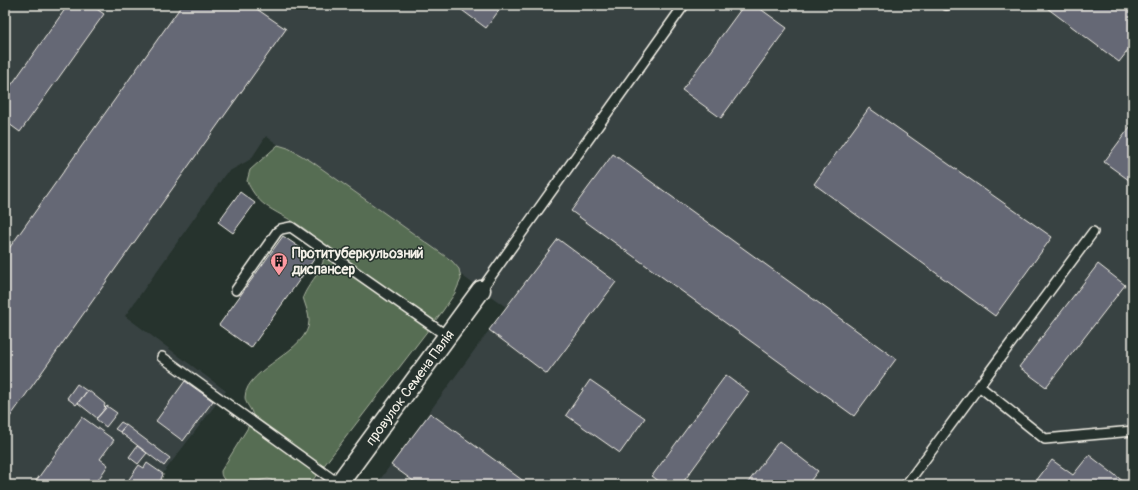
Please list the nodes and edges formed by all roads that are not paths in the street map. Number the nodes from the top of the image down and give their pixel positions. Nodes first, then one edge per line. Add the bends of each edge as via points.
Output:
1 (684, 5) edge
2 (1093, 232) dead end
3 (236, 290) dead end
4 (481, 290) joint
5 (447, 336) junction
6 (162, 357) dead end
7 (979, 386) junction
8 (1133, 431) edge
9 (339, 484) edge
10 (906, 485) edge

1 - 4 lane
2 - 7 lane
3 - 5 lane via 277,232 291,227
4 - 5 street, провулок Семена Палія
5 - 9 street, провулок Семена Палія
6 - 9 lane
7 - 8 lane via 1045,439
7 - 10 lane

